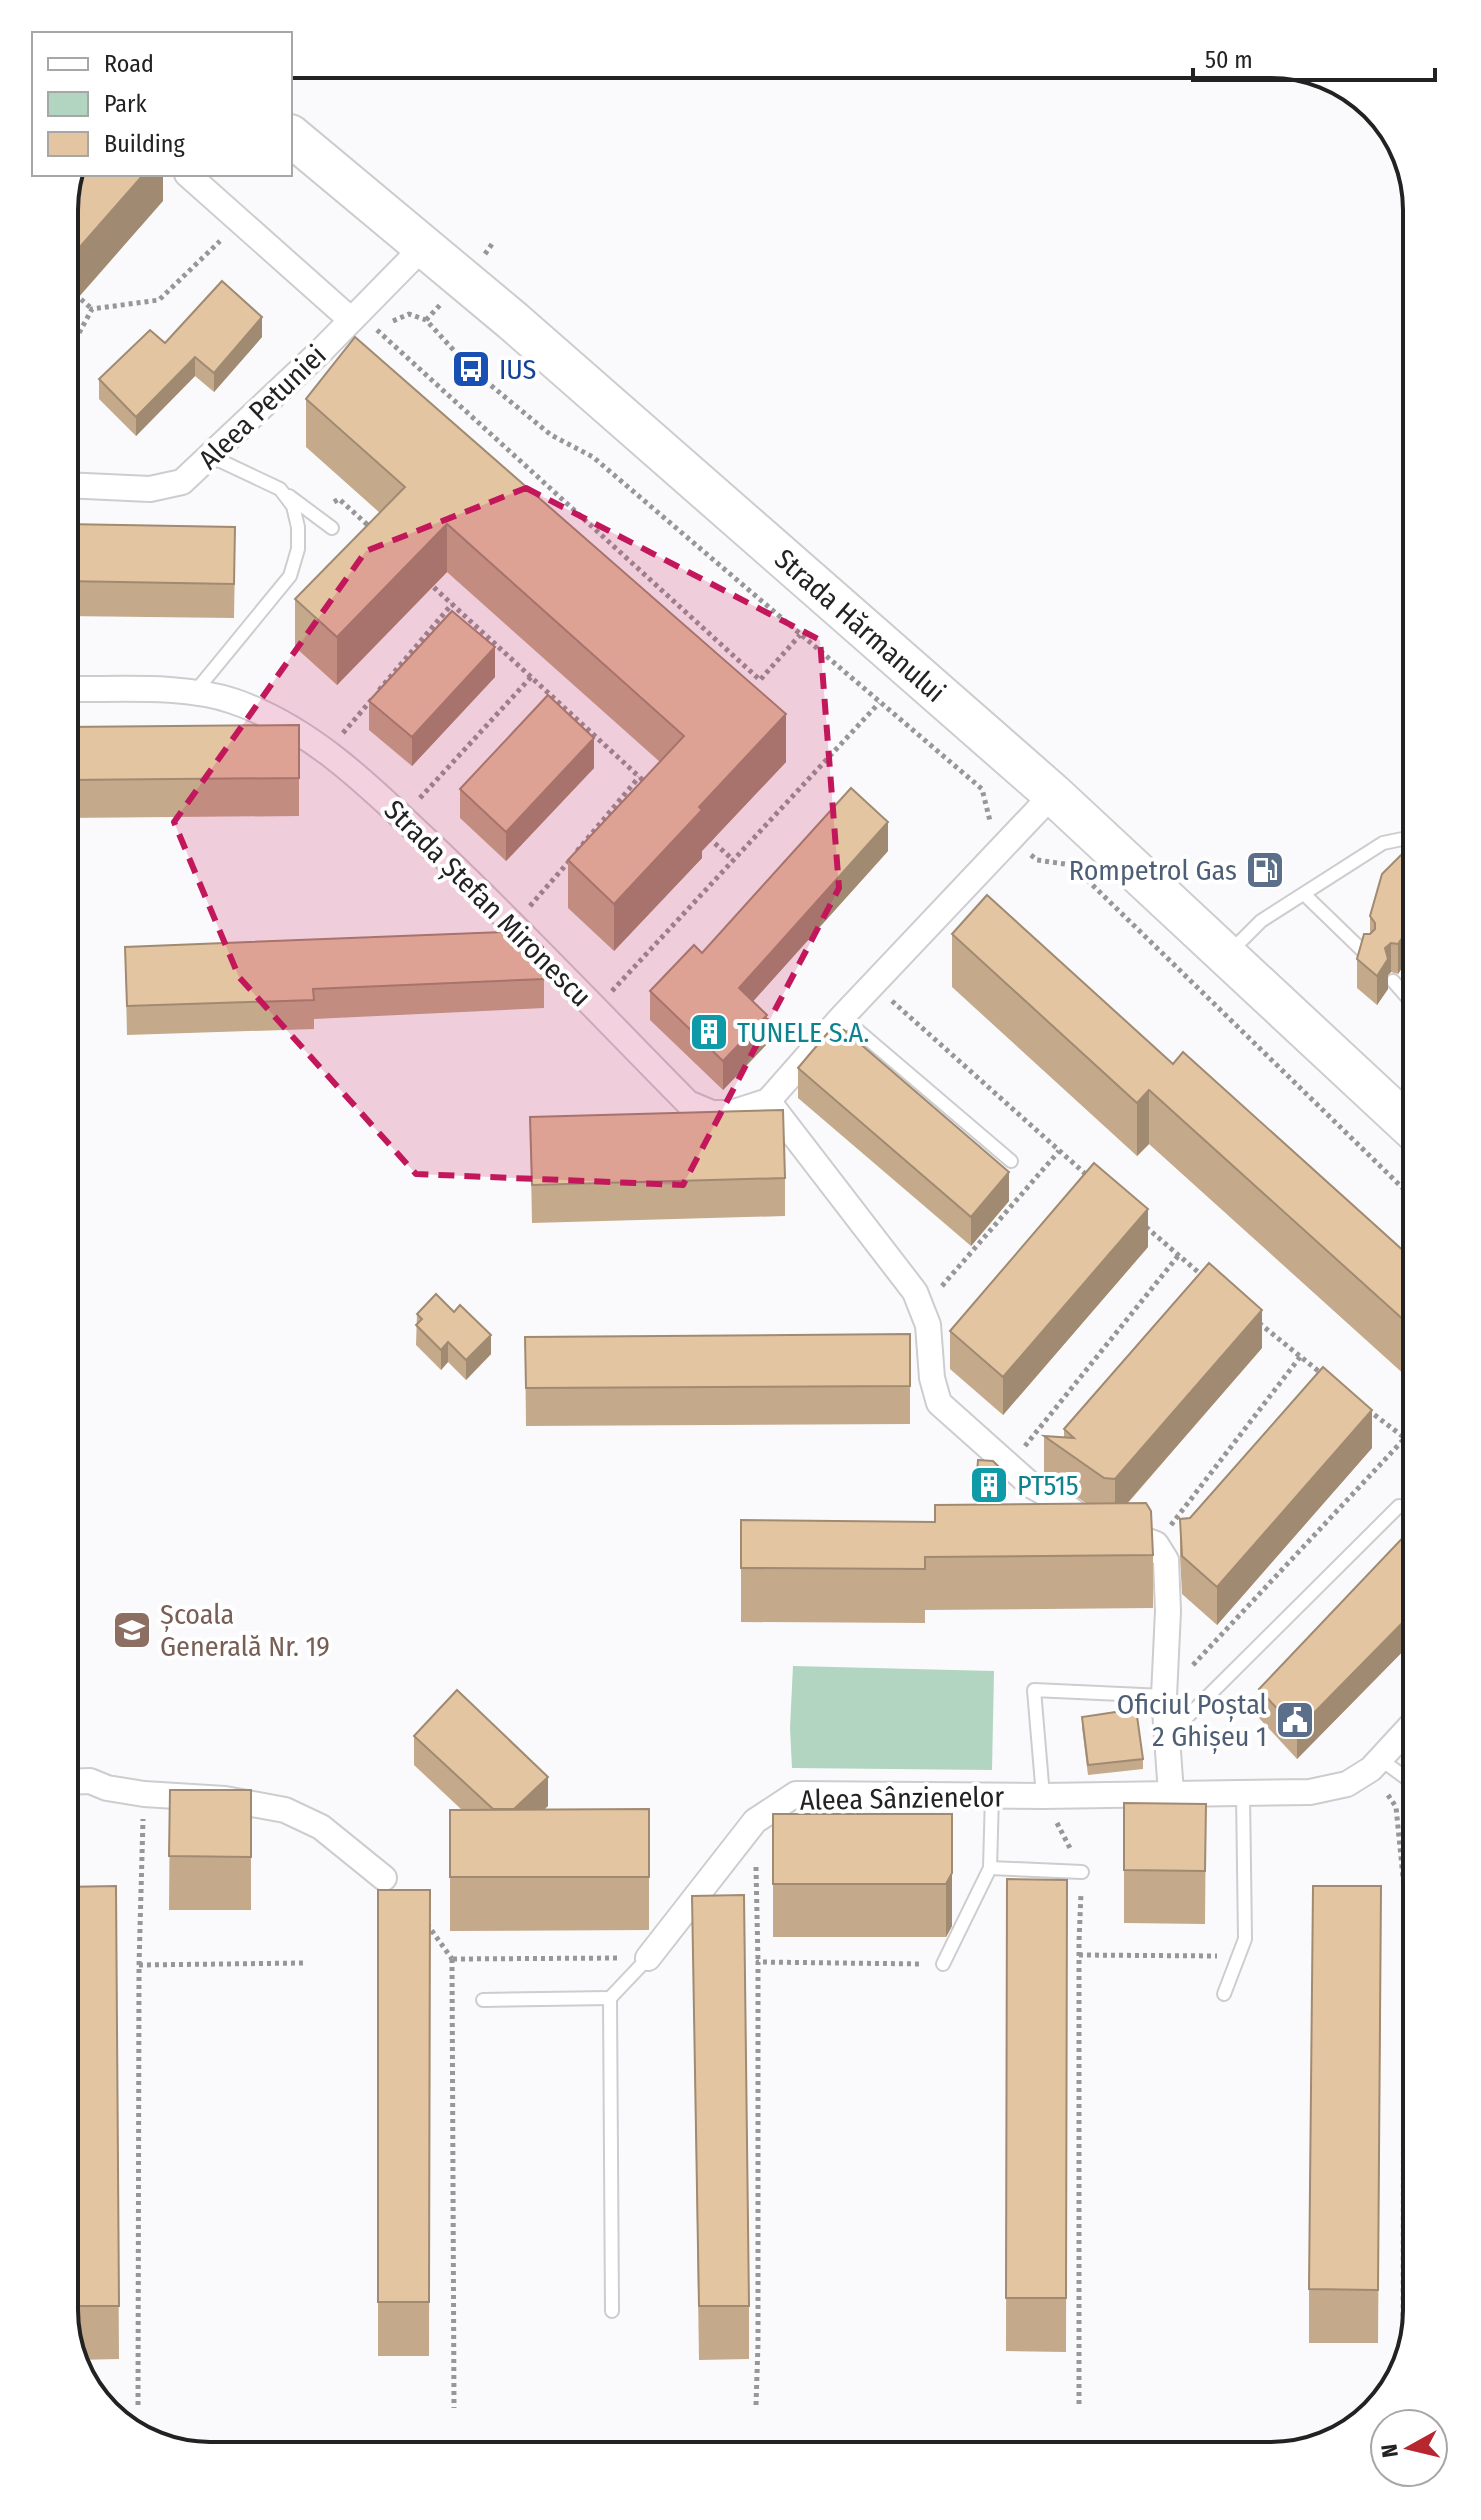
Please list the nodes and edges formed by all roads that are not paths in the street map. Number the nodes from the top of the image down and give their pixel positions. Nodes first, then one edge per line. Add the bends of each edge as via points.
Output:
1 (292, 137) edge
2 (189, 176) edge
3 (424, 246) junction
4 (350, 319) junction
5 (210, 456) junction
6 (78, 486) edge
7 (280, 489) junction
8 (332, 528) dead end
9 (78, 689) edge
10 (195, 692) junction
11 (1053, 794) junction
12 (1403, 839) edge
13 (1304, 894) junction
14 (1227, 955) junction
15 (1367, 955) edge
16 (1393, 981) dead end
17 (1403, 989) edge
18 (842, 1017) junction
19 (768, 1101) junction
20 (1403, 1120) edge
21 (1011, 1161) dead end
22 (1399, 1506) dead end
23 (1164, 1696) junction
24 (1403, 1734) edge
25 (1167, 1737) junction
26 (1376, 1764) junction
27 (1403, 1778) edge
28 (78, 1781) edge
29 (1171, 1793) junction
30 (1243, 1793) junction
31 (992, 1795) junction
32 (1043, 1796) junction
33 (990, 1868) junction
34 (1082, 1872) road end
35 (384, 1878) dead end
36 (648, 1958) joint
37 (943, 1964) road end
38 (1224, 1994) dead end
39 (610, 1998) junction
40 (483, 2000) dead end
41 (612, 2311) dead end

1 - 3 main road, Strada Hărmanului
2 - 4 street
3 - 4 street, Aleea Petuniei
3 - 11 main road, Strada Hărmanului
4 - 5 street, Aleea Petuniei
5 - 6 street, Aleea Petuniei via 170,486
5 - 7 lane
7 - 8 lane
7 - 10 lane via 293,506 298,527 290,576
9 - 10 street
10 - 19 street, Strada Ștefan Mironescu via 233,701 327,752 404,817 688,1103 712,1113 731,1113
11 - 14 main road, Strada Hărmanului
11 - 18 street
12 - 13 lane via 1383,843
13 - 14 lane via 1261,921
13 - 15 lane
14 - 20 main road, Strada Hărmanului
16 - 17 lane
18 - 19 street
18 - 21 lane
19 - 23 street via 905,1277 923,1308 939,1403 1032,1486 1098,1530 1156,1544 1166,1560
22 - 25 lane
23 - 25 street
23 - 32 lane via 1034,1690
24 - 26 street, Aleea Sânzienelor
25 - 29 street
26 - 27 lane
26 - 30 street, Aleea Sânzienelor via 1347,1784 1310,1792
28 - 35 street via 285,1810 321,1827
29 - 30 street, Aleea Sânzienelor
29 - 32 street, Aleea Sânzienelor
30 - 38 lane via 1245,1939
31 - 32 street, Aleea Sânzienelor
31 - 33 lane
31 - 36 street, Aleea Sânzienelor via 796,1794 755,1821
33 - 34 lane
33 - 37 lane
36 - 39 lane
39 - 40 lane
39 - 41 lane

